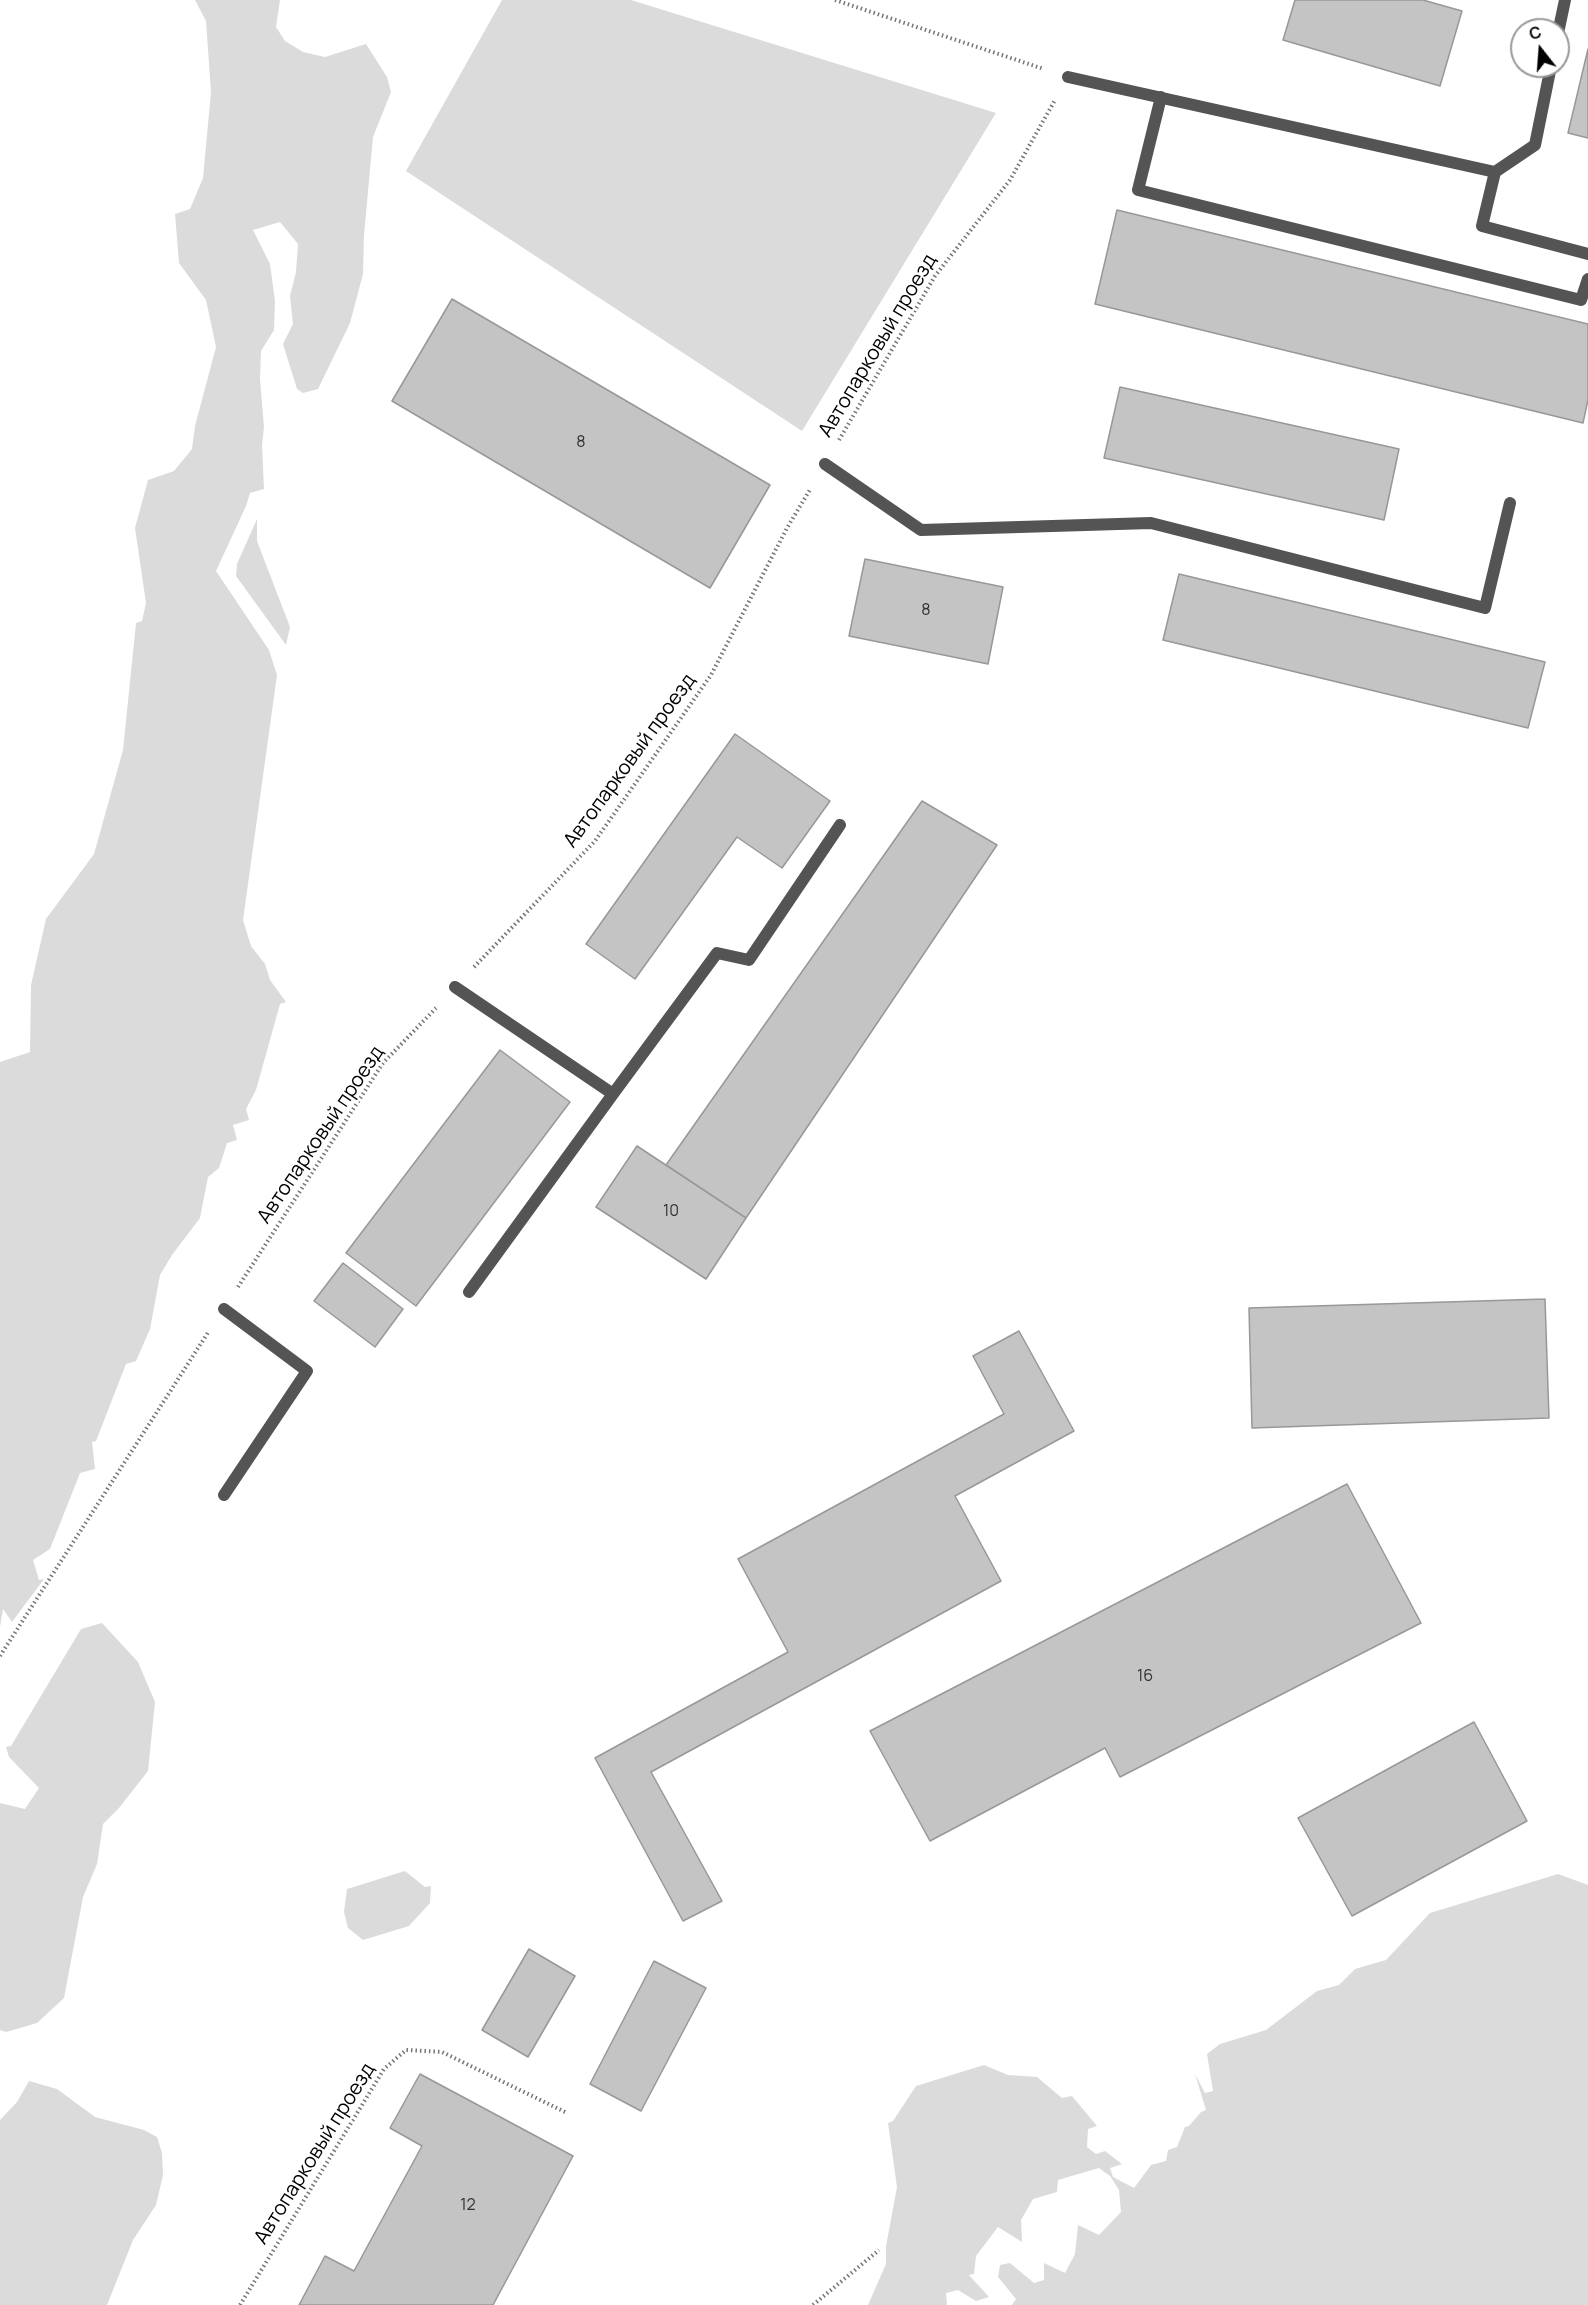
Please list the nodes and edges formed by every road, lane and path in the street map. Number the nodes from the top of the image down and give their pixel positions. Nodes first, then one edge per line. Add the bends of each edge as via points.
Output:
1 (835, 0) edge
2 (1565, 0) edge
3 (1561, 18) edge
4 (1068, 77) junction
5 (1549, 78) edge
6 (1161, 97) junction
7 (1495, 172) junction
8 (1588, 254) edge
9 (1588, 279) edge
10 (825, 464) junction
11 (1510, 503) dead end
12 (840, 825) dead end
13 (455, 987) junction
14 (613, 1094) junction
15 (469, 1292) dead end
16 (224, 1309) junction
17 (224, 1495) dead end
18 (0, 1656) edge
19 (567, 2113) dead end
20 (879, 2250) dead end
21 (240, 2305) edge
22 (813, 2305) edge

1 - 4 path
2 - 3 lane
4 - 6 lane
4 - 10 path, Автопарковый проезд via 1010,180 935,276
5 - 7 lane via 1535,145
6 - 7 lane
6 - 9 lane via 1138,190 1581,300
7 - 8 lane via 1482,226
10 - 11 lane via 921,530 1151,523 1485,608
10 - 13 path, Автопарковый проезд via 787,528 711,675 595,841
12 - 14 lane via 749,960 717,953
13 - 14 lane
13 - 16 path, Автопарковый проезд via 382,1063
14 - 15 lane
16 - 17 lane via 307,1371
16 - 18 path, Автопарковый проезд
19 - 21 path, Автопарковый проезд via 442,2052 406,2050 384,2069
20 - 22 path

